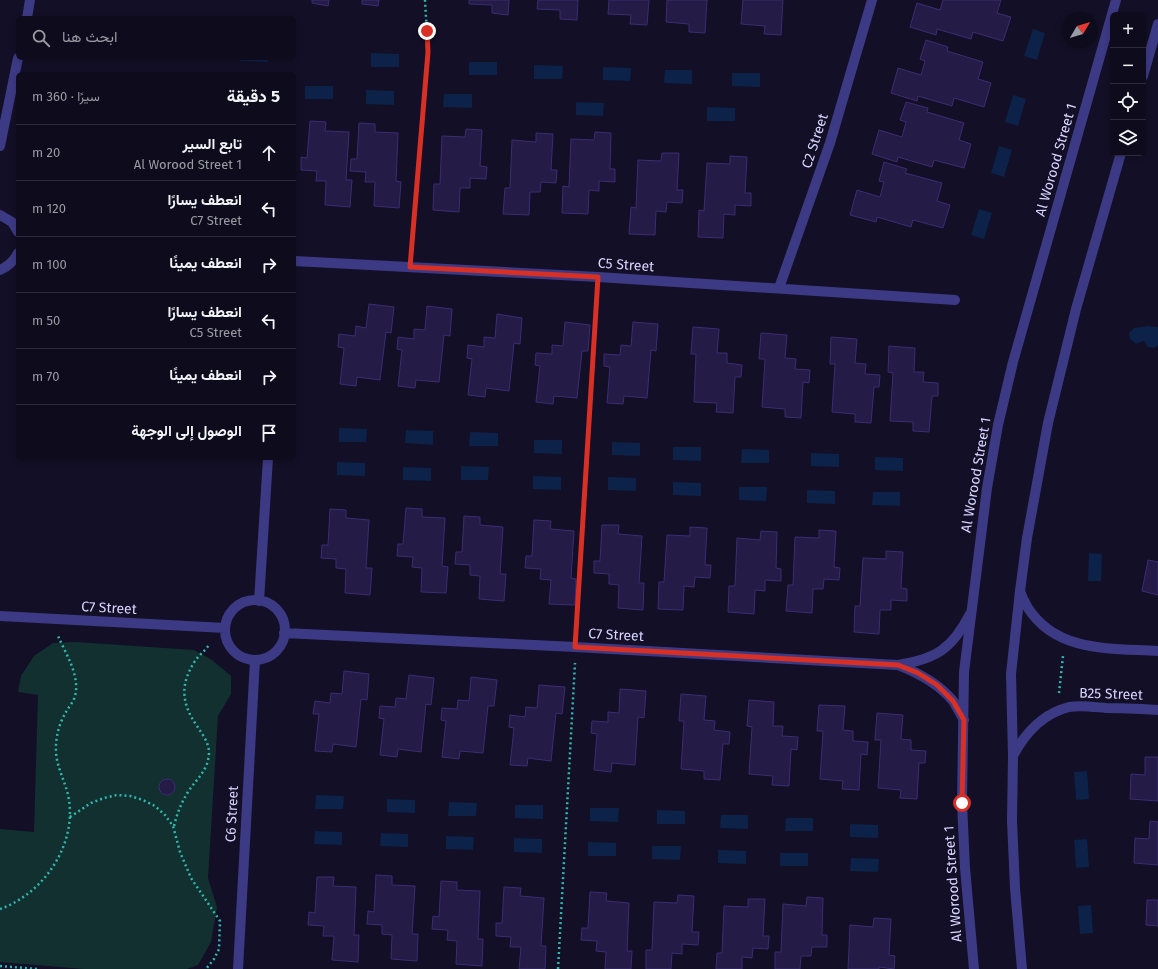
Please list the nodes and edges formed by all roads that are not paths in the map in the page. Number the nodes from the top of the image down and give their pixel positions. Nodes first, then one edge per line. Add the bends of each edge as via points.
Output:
1 (30, 0) edge
2 (872, 0) edge
3 (1116, 0) edge
4 (27, 16) edge
5 (1158, 24) edge
6 (18, 60) edge
7 (1146, 66) edge
8 (0, 146) edge
9 (1120, 156) edge
10 (0, 215) edge
11 (16, 229) edge
12 (16, 256) edge
13 (296, 261) edge
14 (0, 270) edge
15 (779, 288) junction
16 (956, 300) dead end
17 (268, 460) edge
18 (1020, 592) junction
19 (259, 601) junction
20 (970, 614) junction
21 (0, 616) edge
22 (221, 627) junction
23 (284, 633) junction
24 (1158, 651) edge
25 (255, 660) junction
26 (898, 665) junction
27 (1158, 710) edge
28 (964, 720) junction
29 (1013, 756) junction
30 (238, 969) edge
31 (974, 969) edge
32 (1022, 969) edge

1 - 4 street
2 - 15 street, C2 Street via 830,143
3 - 20 street, Al Worood Street 1 via 998,425 986,488
5 - 7 street
6 - 8 street
9 - 18 street via 1076,309 1051,409 1033,502
10 - 11 street via 12,222
12 - 14 street via 7,267
13 - 15 street, C5 Street
15 - 16 street, C5 Street
17 - 19 street
18 - 24 street via 1027,608 1038,621 1050,632 1065,640 1088,646
18 - 29 street via 1011,674
19 - 22 street via 241,604 233,610
19 - 23 street via 277,610 282,619
20 - 26 street, C7 Street via 962,630 951,643 937,653 918,662
20 - 28 street, Al Worood Street 1 via 964,672
21 - 22 street, C7 Street
22 - 25 street via 234,652 243,658
23 - 25 street via 284,639 272,655
23 - 26 street, C7 Street
25 - 30 street, C6 Street
26 - 28 street, C7 Street via 918,673 937,685 953,701
27 - 29 street, B25 Street via 1084,706 1057,711 1030,729
28 - 31 street, Al Worood Street 1 via 962,803
29 - 32 street via 1012,821

